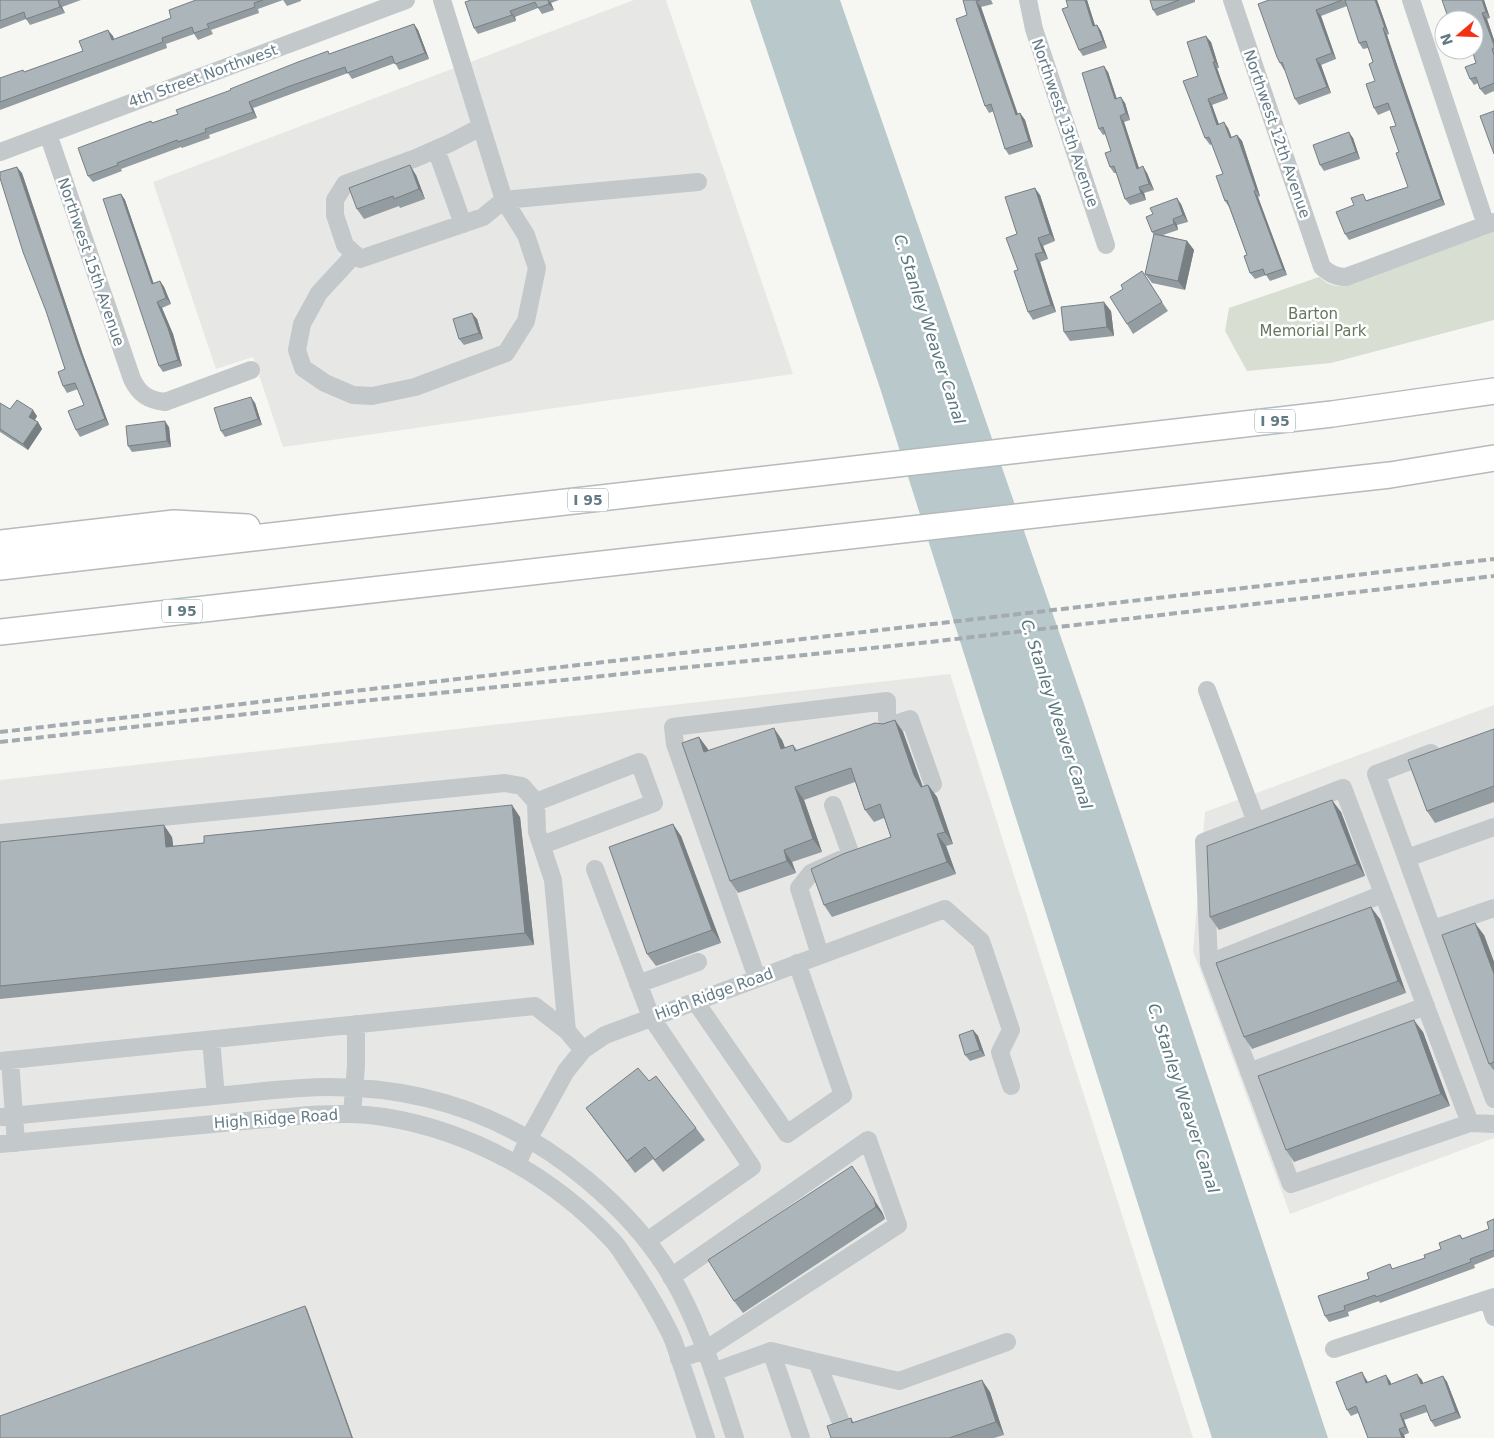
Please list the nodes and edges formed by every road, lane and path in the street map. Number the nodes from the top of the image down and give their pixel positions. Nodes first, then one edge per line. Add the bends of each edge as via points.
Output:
1 (406, 0) edge
2 (442, 0) edge
3 (1028, 0) edge
4 (1232, 0) edge
5 (1411, 0) edge
6 (482, 127) junction
7 (48, 134) junction
8 (436, 149) junction
9 (0, 152) edge
10 (698, 182) dead end
11 (504, 200) junction
12 (1490, 223) edge
13 (463, 224) junction
14 (1106, 245) dead end
15 (355, 254) junction
16 (252, 370) dead end
17 (1494, 391) edge
18 (1494, 458) edge
19 (314, 531) junction
20 (0, 543) edge
21 (0, 567) edge
22 (0, 632) edge
23 (1207, 690) dead end
24 (1449, 747) edge
25 (933, 784) dead end
26 (536, 802) junction
27 (833, 805) dead end
28 (1256, 822) junction
29 (1494, 827) edge
30 (0, 833) edge
31 (542, 845) junction
32 (1407, 858) junction
33 (595, 869) dead end
34 (1383, 894) junction
35 (1494, 908) edge
36 (1433, 929) junction
37 (820, 955) junction
38 (698, 962) dead end
39 (797, 963) junction
40 (1209, 963) junction
41 (757, 978) junction
42 (638, 984) junction
43 (695, 1001) junction
44 (1426, 1006) junction
45 (651, 1018) junction
46 (356, 1024) junction
47 (567, 1031) junction
48 (211, 1040) junction
49 (583, 1050) junction
50 (5, 1061) edge
51 (1249, 1072) junction
52 (1011, 1086) dead end
53 (354, 1088) junction
54 (216, 1096) junction
55 (1494, 1099) edge
56 (352, 1114) junction
57 (8, 1117) edge
58 (1470, 1123) junction
59 (1494, 1124) edge
60 (529, 1138) junction
61 (8, 1144) edge
62 (517, 1164) junction
63 (647, 1241) junction
64 (671, 1277) junction
65 (1491, 1298) edge
66 (1494, 1317) edge
67 (1007, 1342) dead end
68 (1334, 1349) dead end
69 (705, 1350) junction
70 (771, 1351) junction
71 (679, 1359) junction
72 (817, 1362) junction
73 (712, 1372) junction
74 (840, 1420) edge
75 (706, 1438) edge
76 (735, 1438) edge
77 (801, 1438) edge

1 - 7 street, 4th Street Northwest
2 - 6 street
3 - 14 street, Northwest 13th Avenue via 1034,29
4 - 12 street, Northwest 12th Avenue via 1322,267 1337,277 1346,277
5 - 12 street
6 - 8 street
6 - 11 street
7 - 9 street, 4th Street Northwest
7 - 16 street, Northwest 15th Avenue via 137,389 154,401 165,402
8 - 13 street
8 - 15 street via 345,184 335,200 334,215 346,245
10 - 11 street
11 - 13 street via 483,217
11 - 15 street via 526,235 537,268 526,321 506,353 415,387 372,396 352,395 302,368 298,350 302,324 319,293
13 - 15 street via 360,259
17 - 19 highway, I 95 via 1332,414
18 - 22 highway, I 95 via 1372,477
19 - 20 highway via 174,522
19 - 21 highway, I 95
23 - 28 street
24 - 32 street via 1376,774
25 - 41 street via 910,719 889,726 887,700 673,727 675,744
26 - 30 street via 522,786 505,783
26 - 31 street via 537,832
26 - 31 street via 638,762 654,803
27 - 37 street via 851,855 811,873 799,888
28 - 34 street via 1343,788
28 - 40 street via 1204,842
29 - 32 street
31 - 47 street via 553,880
32 - 36 street
33 - 42 street
34 - 40 street
34 - 44 street
35 - 36 street
36 - 55 street
37 - 39 street, High Ridge Road
37 - 52 street, High Ridge Road via 945,909 981,941 1011,1030 1000,1052
38 - 42 street
39 - 41 street, High Ridge Road
39 - 43 street via 843,1095 787,1134
40 - 51 street
41 - 43 street, High Ridge Road
42 - 45 street
43 - 45 street, High Ridge Road
44 - 51 street
44 - 58 street
45 - 49 street, High Ridge Road via 605,1035
45 - 63 street via 752,1167
46 - 47 street via 535,1006
46 - 48 street
46 - 53 street
47 - 49 street
48 - 50 street
48 - 54 street
49 - 60 street, High Ridge Road via 566,1071
50 - 57 street
51 - 58 street via 1291,1184
53 - 54 street, High Ridge Road via 304,1088
53 - 56 street
53 - 60 street, High Ridge Road via 398,1092 448,1103 483,1115
54 - 57 street, High Ridge Road
56 - 61 street, High Ridge Road via 309,1115
56 - 62 street, High Ridge Road via 384,1117 447,1133
57 - 61 street
58 - 59 street
60 - 62 street, High Ridge Road
60 - 63 street via 574,1168 616,1206
62 - 71 street via 566,1198 614,1242 644,1285 670,1332
63 - 64 street
64 - 69 street via 691,1313
64 - 69 street via 868,1140 898,1225
65 - 66 street
65 - 68 street
67 - 72 street via 899,1381
69 - 71 street
69 - 73 street
70 - 72 street
70 - 73 street
70 - 77 street
71 - 75 street
72 - 74 street
73 - 76 street

